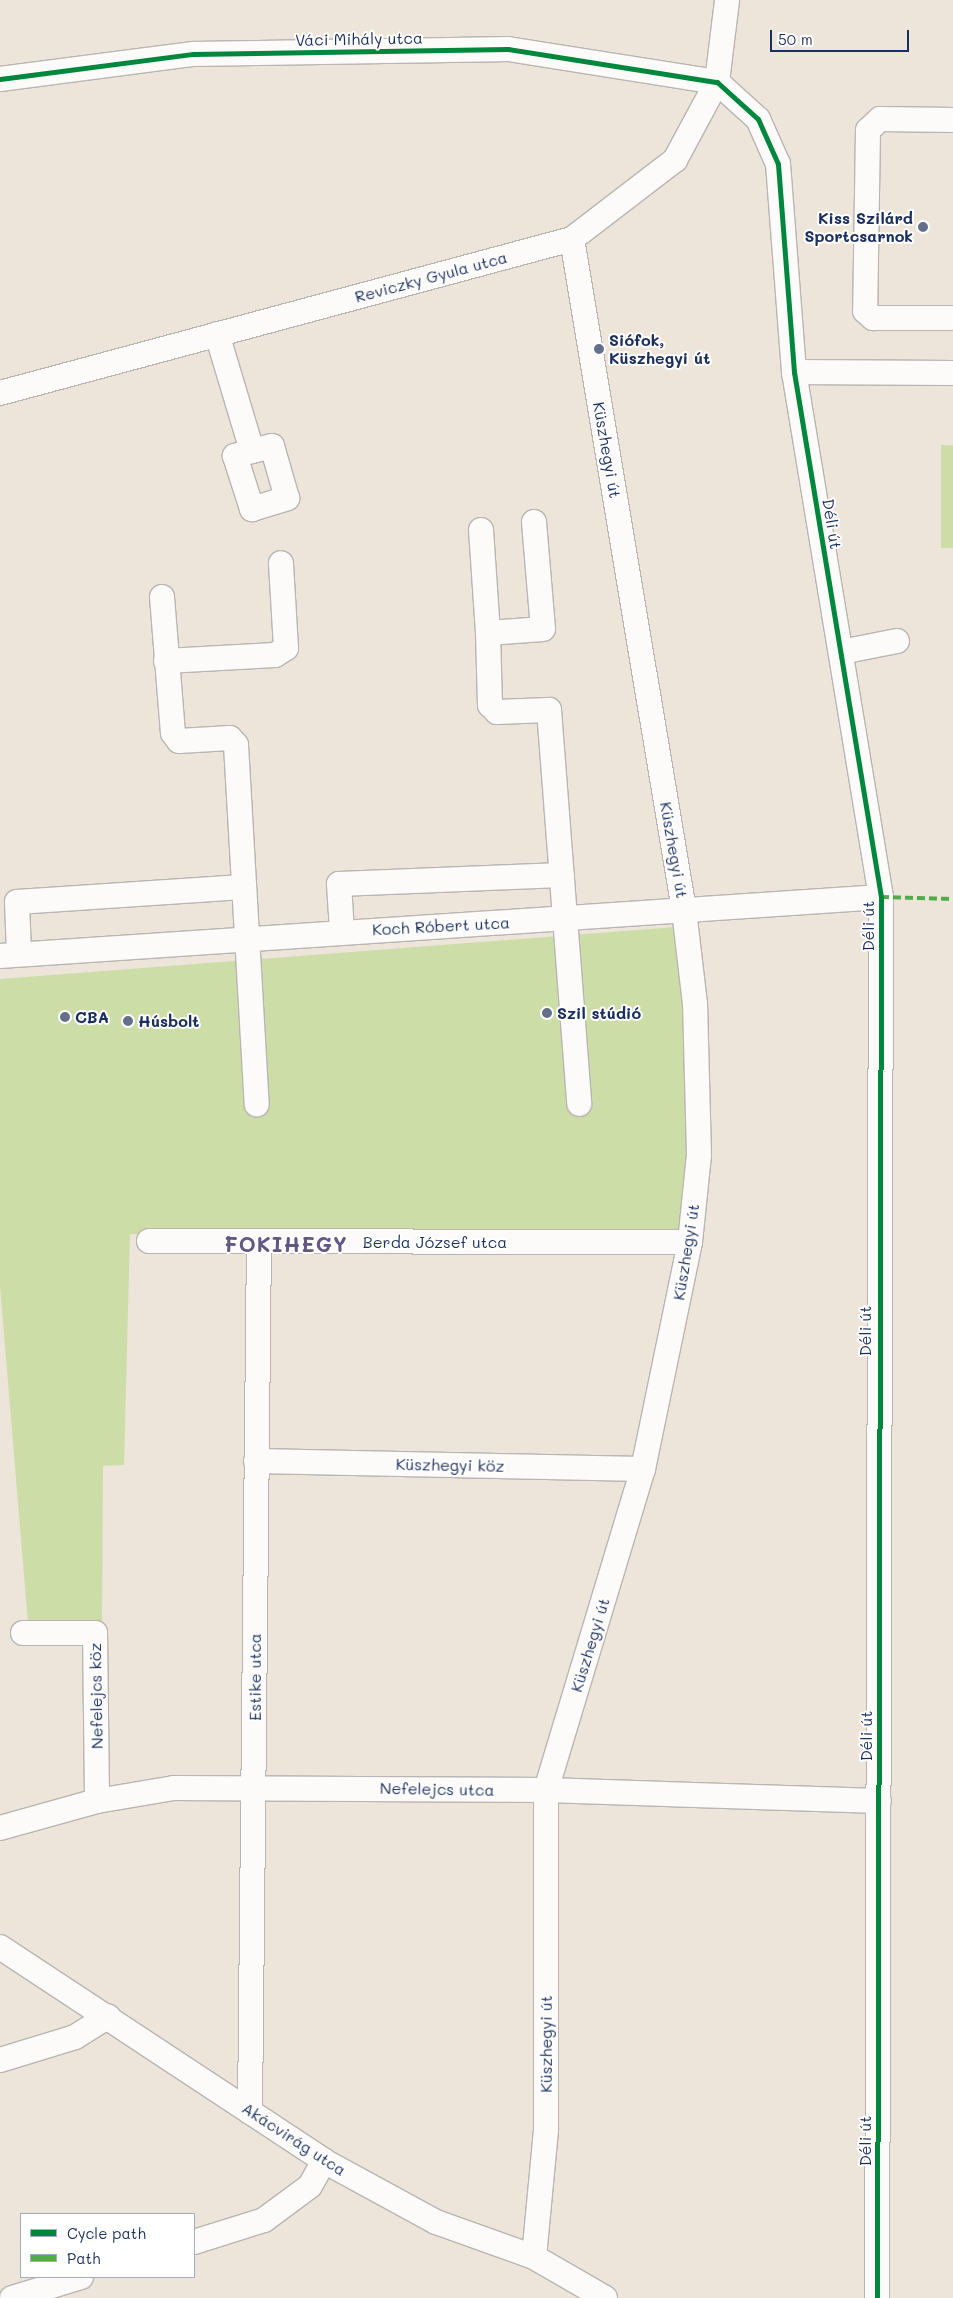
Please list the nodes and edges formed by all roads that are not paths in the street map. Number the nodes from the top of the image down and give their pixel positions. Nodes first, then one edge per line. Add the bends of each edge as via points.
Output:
1 (727, 0) edge
2 (0, 79) edge
3 (716, 82) junction
4 (953, 120) edge
5 (572, 239) junction
6 (953, 318) edge
7 (217, 334) junction
8 (794, 372) junction
9 (953, 373) edge
10 (0, 393) edge
11 (252, 451) dead end
12 (534, 522) dead end
13 (481, 530) dead end
14 (281, 563) dead end
15 (162, 597) dead end
16 (488, 633) junction
17 (897, 641) dead end
18 (841, 652) junction
19 (166, 661) junction
20 (562, 875) junction
21 (243, 887) junction
22 (882, 898) junction
23 (684, 910) junction
24 (564, 919) junction
25 (342, 931) junction
26 (247, 939) junction
27 (10, 955) edge
28 (257, 1104) dead end
29 (579, 1104) dead end
30 (149, 1241) dead end
31 (260, 1242) junction
32 (690, 1242) junction
33 (256, 1460) junction
34 (643, 1469) junction
35 (24, 1632) dead end
36 (255, 1786) junction
37 (546, 1790) junction
38 (97, 1801) junction
39 (878, 1801) junction
40 (0, 1828) edge
41 (0, 1947) edge
42 (108, 2016) junction
43 (0, 2060) edge
44 (250, 2112) junction
45 (324, 2161) junction
46 (195, 2242) edge
47 (534, 2257) junction
48 (78, 2278) edge
49 (12, 2298) edge
50 (605, 2298) edge
51 (877, 2298) edge

1 - 3 street, Reviczky Gyula utca
2 - 3 street, Váci Mihály utca via 193,54 508,49
3 - 5 street, Reviczky Gyula utca via 675,160
3 - 8 street, Déli út via 758,119 778,164
4 - 6 street via 880,119 868,130 865,311 873,318
5 - 7 street, Reviczky Gyula utca
5 - 23 street, Küszhegyi út
7 - 10 street, Reviczky Gyula utca
7 - 11 street
8 - 9 street
8 - 18 street, Déli út
12 - 16 street via 543,629
13 - 16 street
14 - 19 street via 286,648 275,655
15 - 19 street
16 - 20 street via 490,705 497,712 549,710
17 - 18 street
18 - 22 street, Déli út
19 - 21 street via 173,733 179,741 230,738 236,745
20 - 24 street
20 - 25 street via 340,884
21 - 26 street
21 - 27 street via 17,902
22 - 23 street, Koch Róbert utca
22 - 39 street, Déli út
23 - 24 street, Koch Róbert utca
23 - 32 street, Küszhegyi út via 698,1073 699,1155
24 - 25 street, Koch Róbert utca
24 - 29 street
25 - 26 street, Koch Róbert utca
26 - 27 street, Koch Róbert utca
26 - 28 street
30 - 31 street, Berda József utca
31 - 32 street, Berda József utca
31 - 33 street, Estike utca
32 - 34 street, Küszhegyi út
33 - 34 street, Küszhegyi köz
33 - 36 street, Estike utca
34 - 37 street, Küszhegyi út
35 - 38 street, Nefelejcs köz via 95,1633
36 - 37 street, Nefelejcs utca
36 - 38 street, Nefelejcs utca via 174,1788
36 - 44 street, Estike utca
37 - 39 street, Nefelejcs utca
37 - 47 street, Küszhegyi út via 546,2129
38 - 40 street, Nefelejcs utca
39 - 51 street, Déli út
41 - 42 street, Akácvirág utca
42 - 43 street via 75,2036
42 - 44 street, Akácvirág utca
44 - 45 street, Akácvirág utca
45 - 46 street via 310,2186 264,2220
45 - 47 street, Akácvirág utca via 436,2222
47 - 50 street, Akácvirág utca
48 - 49 street

